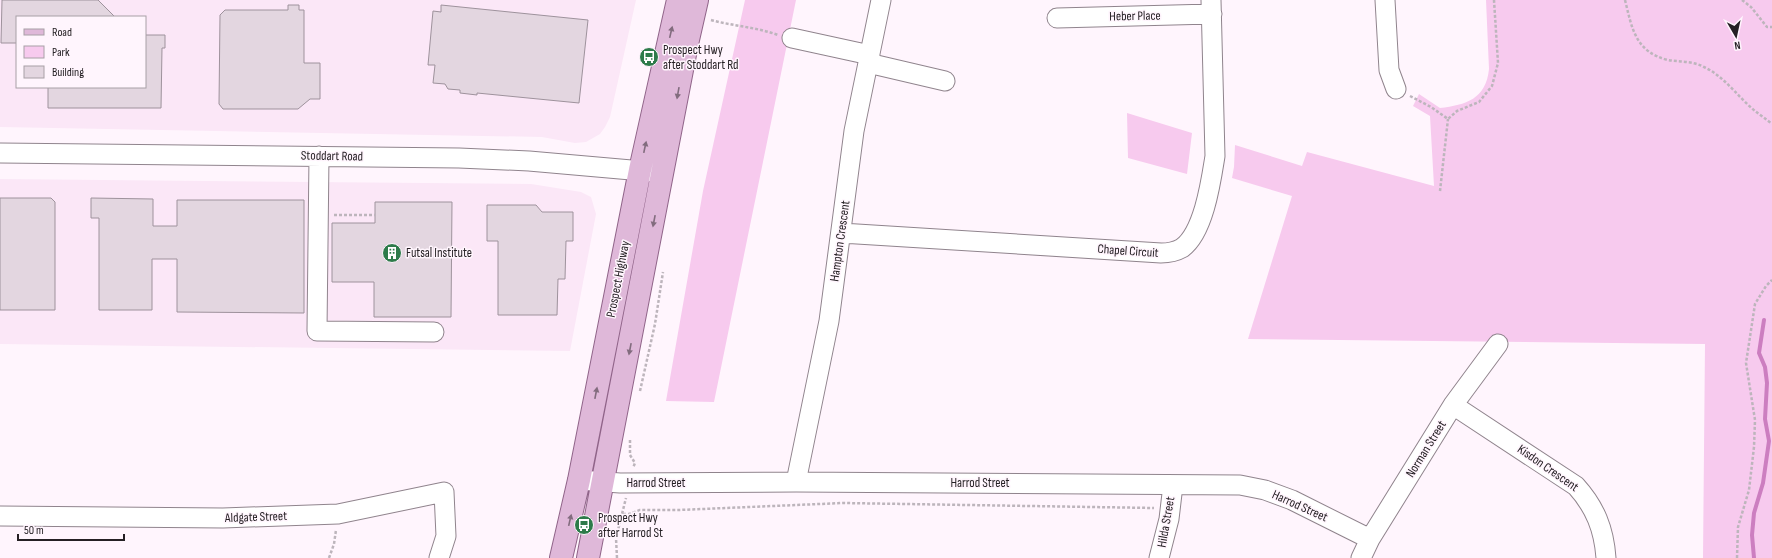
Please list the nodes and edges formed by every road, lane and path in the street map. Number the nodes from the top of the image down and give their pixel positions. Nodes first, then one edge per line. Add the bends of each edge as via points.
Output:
1 (678, 0) edge
2 (697, 0) edge
3 (881, 0) edge
4 (1385, 0) edge
5 (1494, 0) edge
6 (1625, 0) edge
7 (1742, 0) edge
8 (1212, 7) edge
9 (1057, 18) dead end
10 (709, 19) dead end
11 (1772, 27) edge
12 (792, 38) joint
13 (869, 59) junction
14 (945, 81) dead end
15 (1396, 89) joint
16 (1448, 119) junction
17 (1772, 124) edge
18 (0, 153) edge
19 (319, 156) junction
20 (640, 170) junction
21 (664, 173) junction
22 (1440, 191) dead end
23 (318, 215) junction
24 (375, 215) dead end
25 (841, 233) junction
26 (1772, 280) edge
27 (434, 332) dead end
28 (1498, 344) dead end
29 (1453, 405) junction
30 (579, 480) junction
31 (604, 482) junction
32 (796, 482) junction
33 (1173, 485) junction
34 (1170, 508) junction
35 (338, 514) junction
36 (0, 516) edge
37 (1370, 539) junction
38 (329, 558) edge
39 (439, 558) edge
40 (561, 558) edge
41 (588, 558) edge
42 (617, 558) edge
43 (1160, 558) edge
44 (1361, 558) edge
45 (1606, 558) edge
46 (1737, 558) edge

20 -> 1 main road, Prospect Highway
2 -> 21 main road, Prospect Highway
3 - 13 street, Hampton Crescent
4 - 15 street via 1389,70
5 - 16 path via 1498,63 1492,86 1479,102 1457,111
6 - 17 path via 1633,35 1649,52 1667,59 1704,67 1719,76
7 - 11 path via 1768,27
8 - 9 street, Heber Place
8 - 25 street, Chapel Circuit via 1215,156 1209,191 1198,224 1189,242 1182,248 1172,253 1161,253
10 - 12 path
12 - 13 street
13 - 14 street
13 - 25 street, Hampton Crescent via 854,131
15 - 16 path
16 - 22 path
18 - 19 street, Stoddart Road
19 - 20 street, Stoddart Road via 529,161
19 - 23 street
20 - 21 street, Stoddart Road
30 -> 20 main road, Prospect Highway
21 -> 31 main road, Prospect Highway
23 - 24 path
23 - 27 street via 317,331
25 - 32 street, Hampton Crescent via 829,321
26 - 46 path via 1755,304 1746,363 1755,420 1749,490 1738,528
28 - 29 street, Norman Street
29 - 37 street, Norman Street
29 - 45 street, Kisdon Crescent via 1576,486 1590,503 1601,525
30 - 31 street, Harrod Street
40 -> 30 main road, Prospect Highway
31 - 32 street, Harrod Street
31 - 41 main road, Prospect Highway
32 - 33 street, Harrod Street
33 - 34 street, Hilda Street
33 - 37 street, Harrod Street via 1240,485 1265,490 1292,500
34 - 42 path via 843,503 640,510 623,514 616,538
34 - 43 street, Hilda Street
35 - 36 street, Aldgate Street via 223,518
35 - 38 path via 334,544
35 - 39 street, Aldgate Street via 444,492 446,536
37 - 44 street, Norman Street

